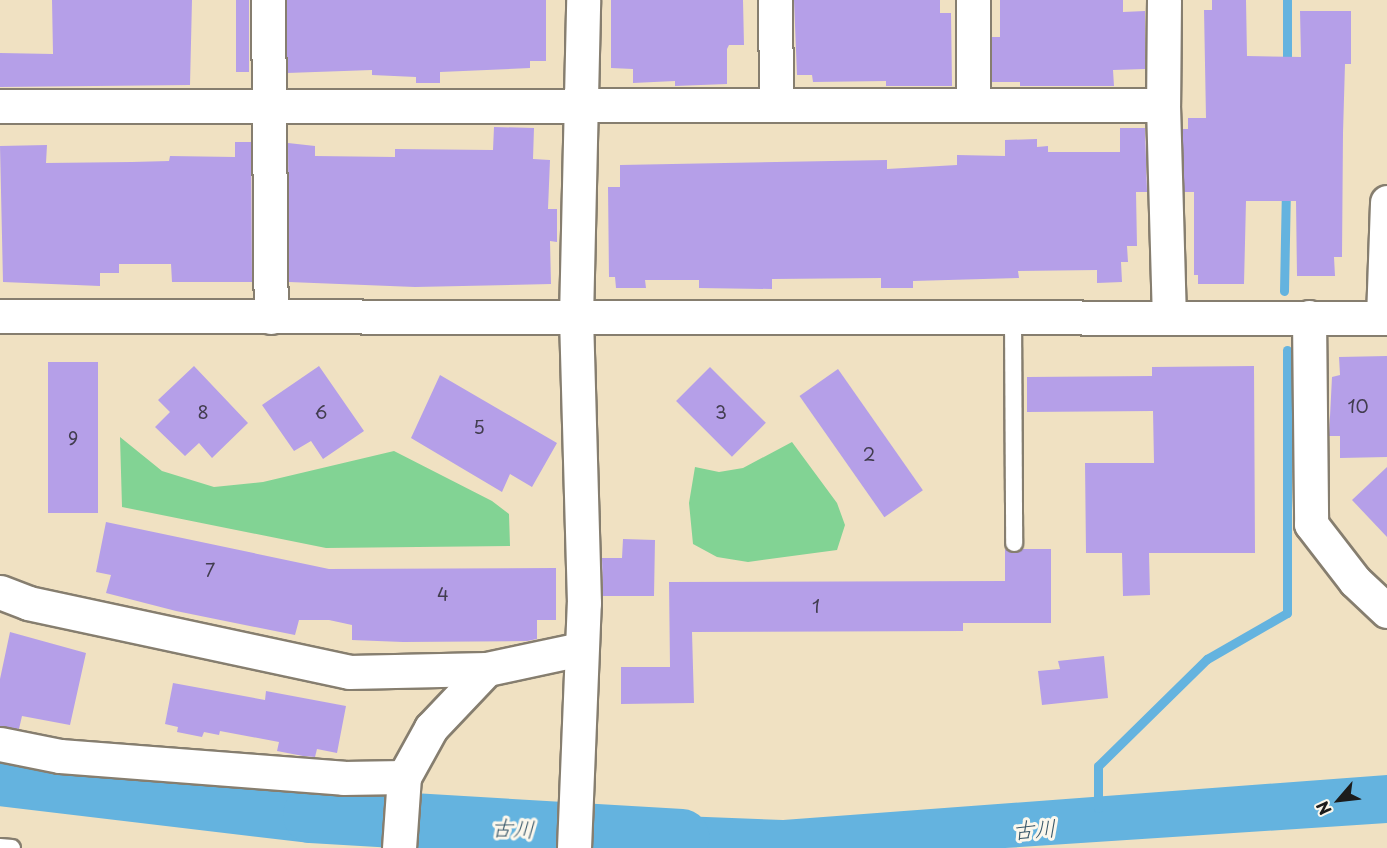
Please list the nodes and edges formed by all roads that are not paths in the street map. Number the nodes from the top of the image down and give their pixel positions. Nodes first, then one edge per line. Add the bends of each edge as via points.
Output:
1 (268, 0) edge
2 (583, 0) edge
3 (775, 0) edge
4 (973, 0) edge
5 (1164, 0) edge
6 (582, 104) junction
7 (776, 104) junction
8 (268, 105) junction
9 (973, 105) junction
10 (1163, 105) junction
11 (0, 106) edge
12 (1387, 202) edge
13 (0, 316) edge
14 (1169, 316) junction
15 (270, 317) junction
16 (1013, 317) junction
17 (1309, 317) junction
18 (576, 318) junction
19 (1385, 318) edge
20 (1014, 543) dead end
21 (0, 592) edge
22 (1387, 611) edge
23 (580, 649) junction
24 (487, 669) junction
25 (0, 744) edge
26 (404, 787) junction
27 (573, 834) edge
28 (0, 847) edge
29 (12, 848) edge
30 (399, 848) edge

1 - 8 street
2 - 6 street
3 - 7 street
4 - 9 street
5 - 10 street
6 - 7 street
6 - 8 street
6 - 18 street
7 - 9 street
8 - 11 street
8 - 15 street
9 - 10 street
10 - 14 street
12 - 19 street
13 - 15 street
14 - 16 street
14 - 17 street
15 - 18 street
16 - 18 street
16 - 20 lane
17 - 19 street
17 - 22 street via 1311,524 1354,581
18 - 23 street via 584,603
21 - 24 street via 40,605 349,672
23 - 24 street
23 - 27 street
24 - 26 street via 431,728
25 - 26 street via 72,757 343,778
26 - 30 street
28 - 29 lane

